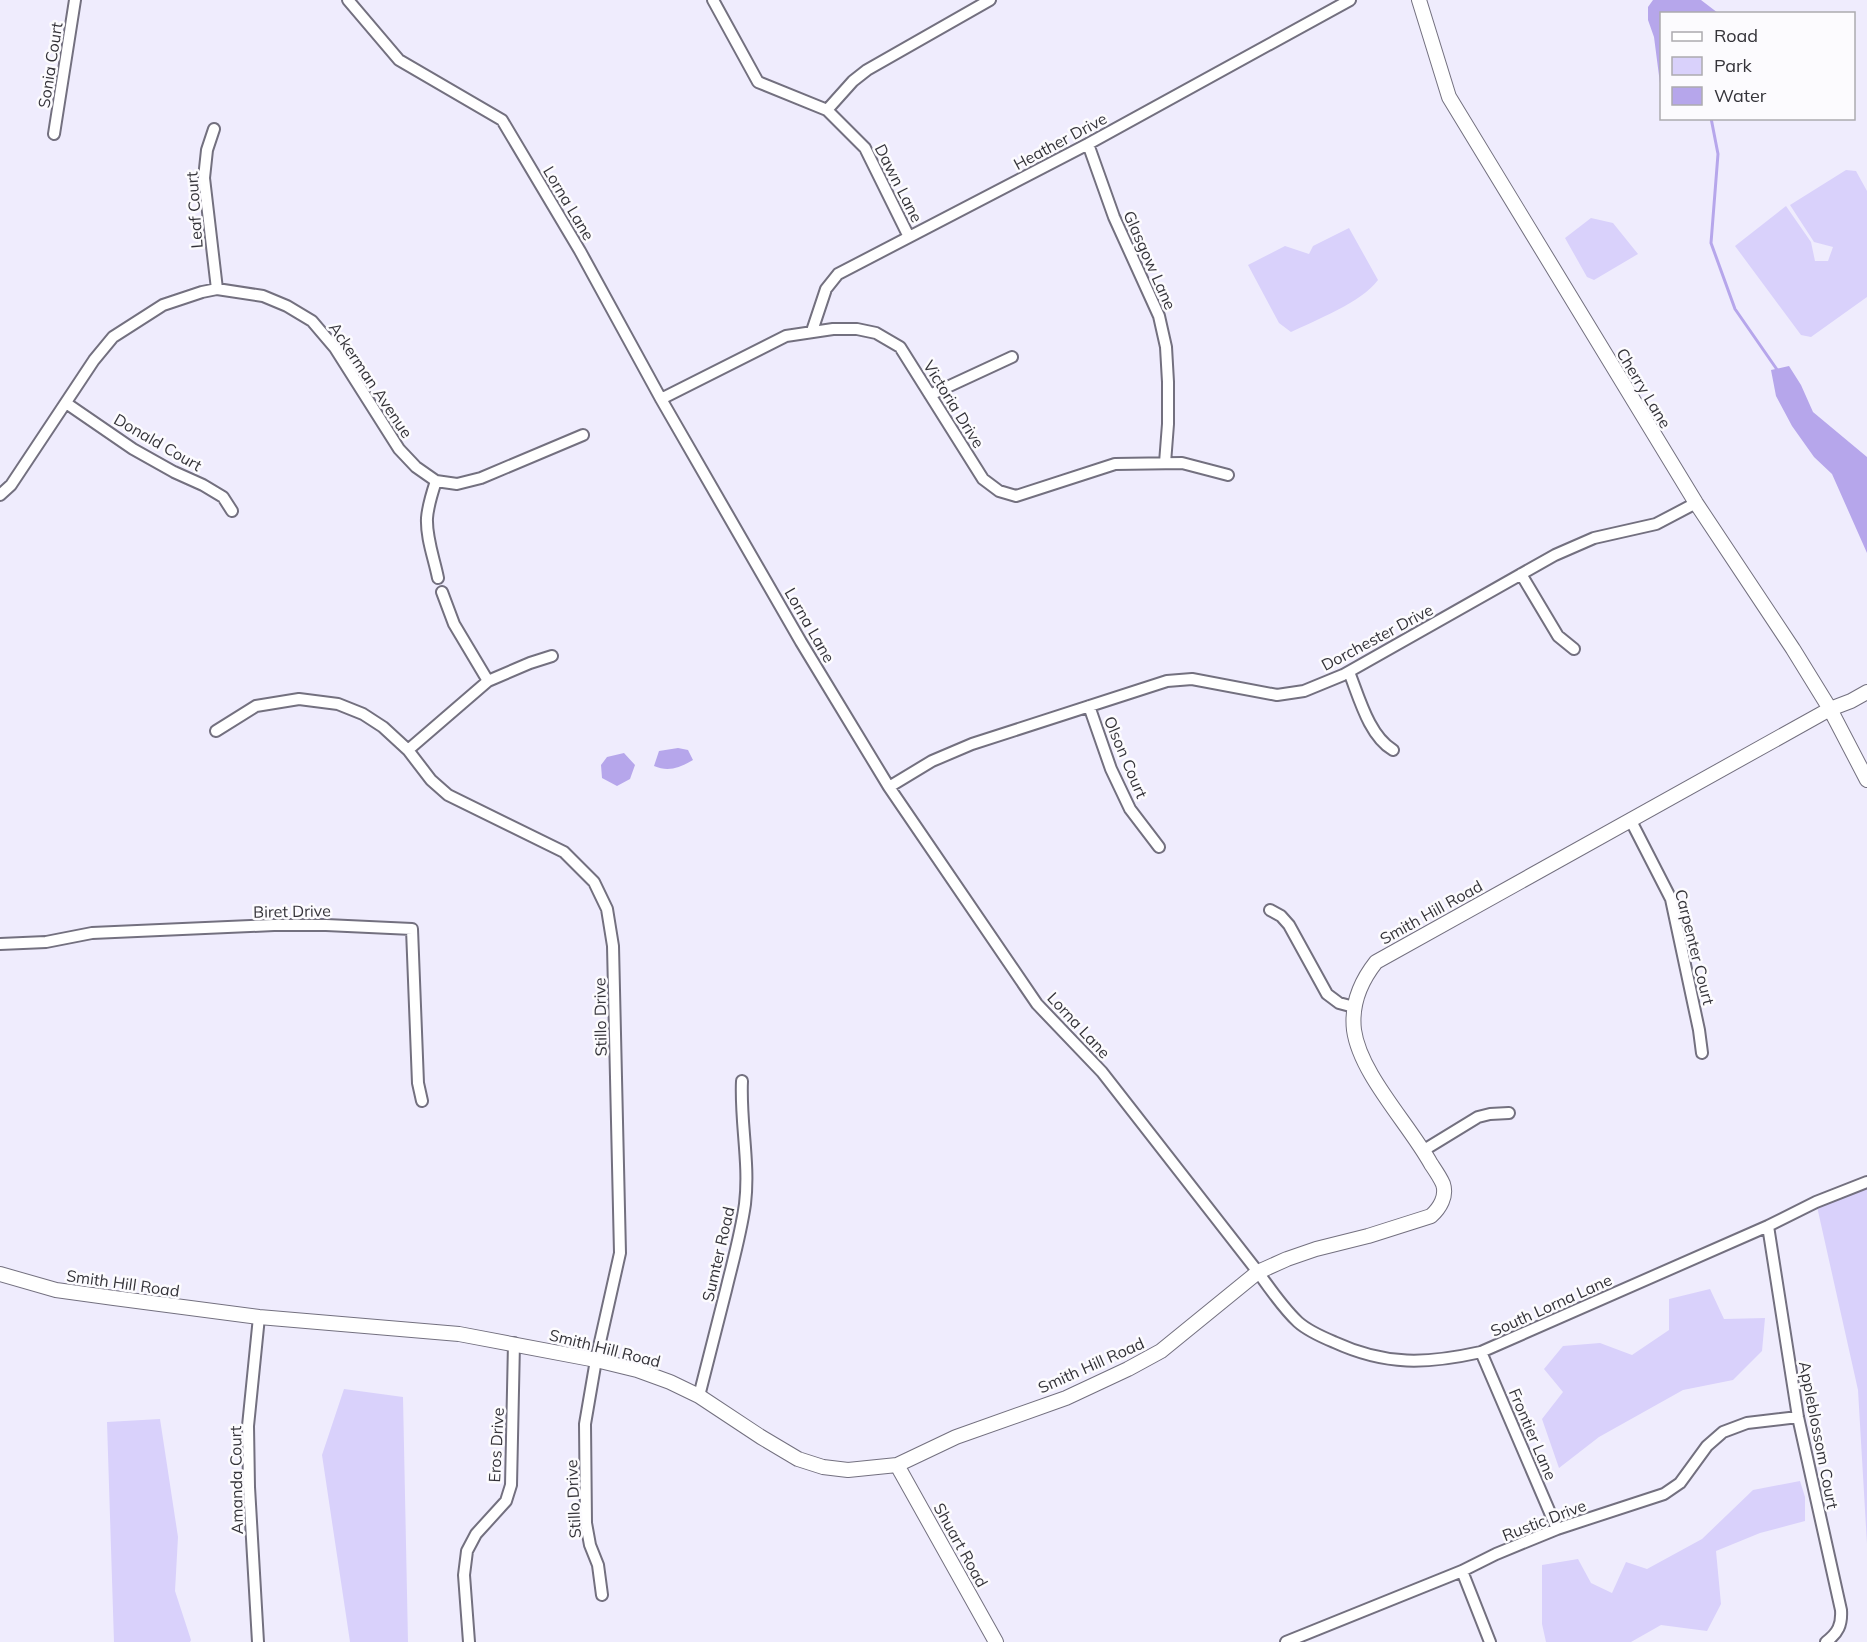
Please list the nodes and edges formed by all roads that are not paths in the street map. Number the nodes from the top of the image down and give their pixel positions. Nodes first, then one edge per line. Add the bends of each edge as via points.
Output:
1 (75, 0) edge
2 (348, 0) edge
3 (713, 0) edge
4 (990, 0) edge
5 (1350, 0) edge
6 (1419, 0) edge
7 (827, 110) junction
8 (214, 129) dead end
9 (54, 134) dead end
10 (1088, 144) junction
11 (909, 237) junction
12 (217, 290) junction
13 (812, 331) junction
14 (1012, 357) dead end
15 (930, 395) junction
16 (661, 399) junction
17 (66, 403) junction
18 (583, 435) dead end
19 (1165, 463) junction
20 (1228, 475) dead end
21 (436, 481) junction
22 (0, 495) edge
23 (1696, 503) junction
24 (232, 511) dead end
25 (1521, 574) junction
26 (438, 578) dead end
27 (442, 592) dead end
28 (1574, 649) dead end
29 (552, 656) dead end
30 (1348, 672) junction
31 (488, 681) junction
32 (1867, 692) edge
33 (1089, 706) junction
34 (1830, 709) junction
35 (216, 731) dead end
36 (408, 750) junction
37 (1393, 750) dead end
38 (1867, 780) edge
39 (889, 787) junction
40 (1631, 821) junction
41 (1160, 848) dead end
42 (1270, 909) dead end
43 (0, 944) edge
44 (1354, 1007) junction
45 (1702, 1053) dead end
46 (741, 1081) dead end
47 (422, 1101) dead end
48 (1509, 1113) dead end
49 (1424, 1150) junction
50 (1867, 1182) edge
51 (1768, 1227) junction
52 (1258, 1272) junction
53 (0, 1274) edge
54 (259, 1317) junction
55 (514, 1343) junction
56 (1481, 1352) junction
57 (596, 1360) junction
58 (699, 1396) junction
59 (1798, 1417) junction
60 (897, 1465) junction
61 (1557, 1529) junction
62 (1462, 1571) junction
63 (602, 1595) dead end
64 (258, 1642) edge
65 (469, 1642) edge
66 (996, 1642) edge
67 (1286, 1642) edge
68 (1490, 1642) edge
69 (1826, 1642) edge

1 - 9 street, Sonia Court
2 - 16 street, Lorna Lane via 399,60 502,120
3 - 7 street, Dawn Lane via 758,82
4 - 7 street via 867,70
5 - 10 street, Heather Drive
6 - 23 street, Cherry Lane via 1449,97
7 - 11 street, Dawn Lane via 865,148
8 - 12 street, Leaf Court via 204,178
10 - 11 street, Heather Drive
10 - 19 street, Glasgow Lane via 1114,217 1159,316 1168,382
11 - 13 street, Heather Drive via 838,274 825,289
12 - 17 street, Ackerman Avenue via 202,291 163,305 113,337
12 - 21 street, Ackerman Avenue via 263,296 312,321 335,348 399,449
13 - 15 street, Victoria Drive via 857,329 876,333 900,347
13 - 16 street, Victoria Drive via 786,336
14 - 15 street
15 - 19 street, Victoria Drive via 983,479 999,491 1016,496 1115,464
16 - 39 street, Lorna Lane
17 - 22 street, Ackerman Avenue via 11,485
17 - 24 street, Donald Court via 133,449 223,497
18 - 21 street via 480,478 457,484
19 - 20 street, Victoria Drive via 1182,463
21 - 26 street via 427,525
23 - 25 street, Dorchester Drive via 1656,524 1594,538
23 - 34 street, Cherry Lane
25 - 28 street via 1558,636
25 - 30 street, Dorchester Drive
27 - 31 street via 454,624
29 - 31 street
30 - 33 street, Dorchester Drive via 1304,691 1277,695 1192,679 1167,681
30 - 37 street via 1376,735
31 - 36 street
32 - 34 street, Smith Hill Road
33 - 39 street, Dorchester Drive via 972,744 932,761
33 - 41 street, Olson Court via 1111,769 1131,809
34 - 38 street, Cherry Lane
34 - 40 street, Smith Hill Road
35 - 36 street, Stillo Drive via 256,705 299,699 338,704 363,714
36 - 57 street, Stillo Drive via 448,795 564,852 594,882 607,909 613,946 620,1253
39 - 52 street, Lorna Lane via 1038,1004 1102,1072
40 - 44 street, Smith Hill Road via 1376,962 1365,976
40 - 45 street, Carpenter Court via 1671,899
42 - 44 street via 1289,925 1327,994
43 - 47 street, Biret Drive via 46,942 92,933 274,925 412,929
44 - 49 street, Smith Hill Road via 1354,1029 1370,1072
46 - 58 street, Sumter Road via 745,1203
48 - 49 street via 1478,1117
49 - 52 street, Smith Hill Road via 1443,1185 1439,1209 1431,1216 1316,1249
50 - 51 street, South Lorna Lane
51 - 56 street, South Lorna Lane
51 - 59 street, Appleblossom Court
52 - 56 street, South Lorna Lane via 1299,1323 1352,1350 1389,1360 1420,1362
52 - 60 street, Smith Hill Road via 1161,1351 1128,1369 1066,1398 956,1437
53 - 54 street, Smith Hill Road via 56,1290
54 - 55 street, Smith Hill Road via 459,1334
54 - 64 street, Amanda Court via 248,1426
55 - 57 street, Smith Hill Road
55 - 65 street, Eros Drive via 511,1485 506,1501 476,1534 467,1551 464,1575
56 - 61 street, Frontier Lane
57 - 58 street, Smith Hill Road via 637,1370
57 - 63 street, Stillo Drive via 585,1424 586,1522
58 - 60 street, Smith Hill Road via 798,1459 848,1470
59 - 61 street, Rustic Drive via 1747,1423 1723,1432 1707,1446 1680,1483 1664,1494
59 - 69 street, Appleblossom Court via 1841,1610 1837,1633
60 - 66 street, Shuart Road
61 - 62 street, Rustic Drive
62 - 67 street, Rustic Drive
62 - 68 street

